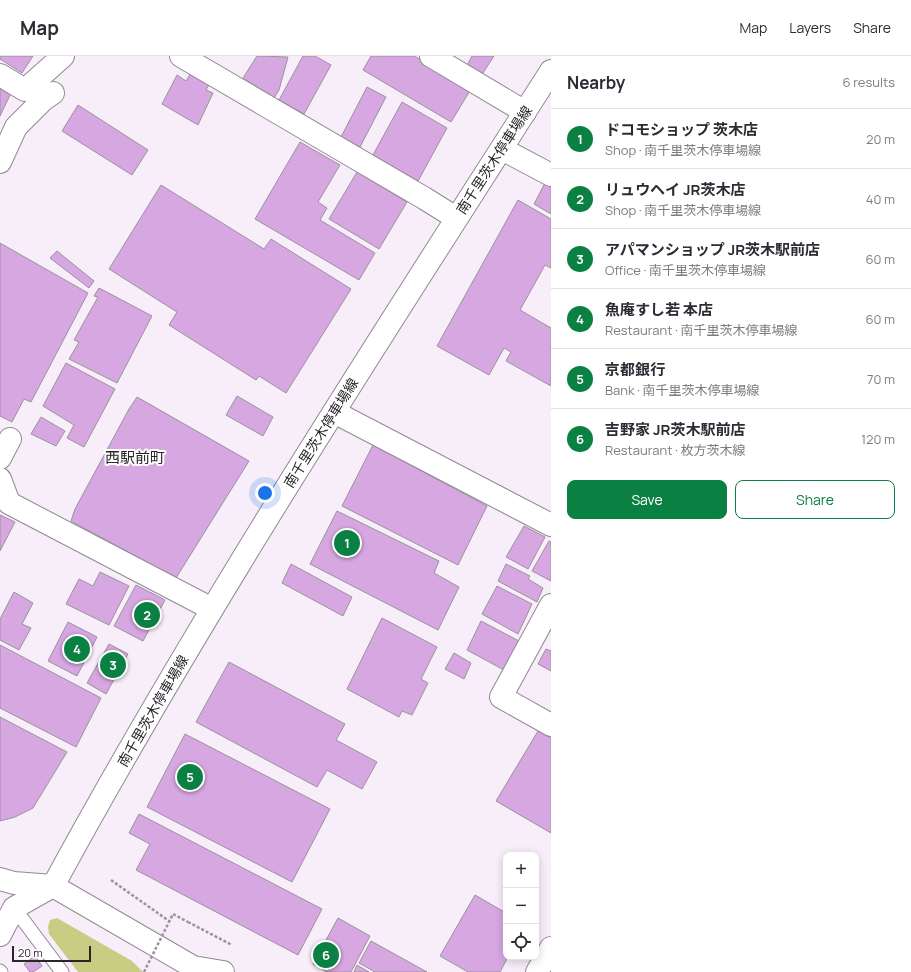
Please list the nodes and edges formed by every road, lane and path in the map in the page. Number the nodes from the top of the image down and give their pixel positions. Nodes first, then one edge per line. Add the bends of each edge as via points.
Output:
1 (63, 56) edge
2 (181, 56) edge
3 (431, 56) edge
4 (551, 71) edge
5 (0, 75) edge
6 (40, 94) junction
7 (525, 112) junction
8 (502, 149) junction
9 (0, 162) edge
10 (551, 175) edge
11 (456, 218) junction
12 (334, 412) junction
13 (10, 439) dead end
14 (0, 458) edge
15 (0, 479) edge
16 (551, 525) edge
17 (551, 605) edge
18 (212, 609) junction
19 (551, 725) edge
20 (0, 878) edge
21 (111, 880) dead end
22 (53, 886) junction
23 (14, 908) junction
24 (169, 921) junction
25 (0, 935) edge
26 (232, 945) dead end
27 (551, 948) edge
28 (191, 970) edge
29 (62, 972) edge
30 (144, 972) edge
31 (223, 972) edge
32 (537, 972) edge

1 - 6 street
2 - 11 street
3 - 7 street
4 - 7 street, 南千里茨木停車場線
5 - 6 street
6 - 9 street via 16,127
7 - 8 street, 南千里茨木停車場線
8 - 10 street
8 - 11 street, 南千里茨木停車場線
11 - 12 street, 南千里茨木停車場線
12 - 16 street
12 - 18 street, 南千里茨木停車場線
13 - 14 street
15 - 18 street via 9,503
17 - 19 street via 501,697
18 - 22 street, 南千里茨木停車場線
20 - 22 street via 14,883
21 - 24 path
22 - 23 street
22 - 28 street
23 - 25 street
23 - 29 lane
24 - 26 path, bridge via 173,914
24 - 30 path, bridge
27 - 32 street
28 - 31 street

